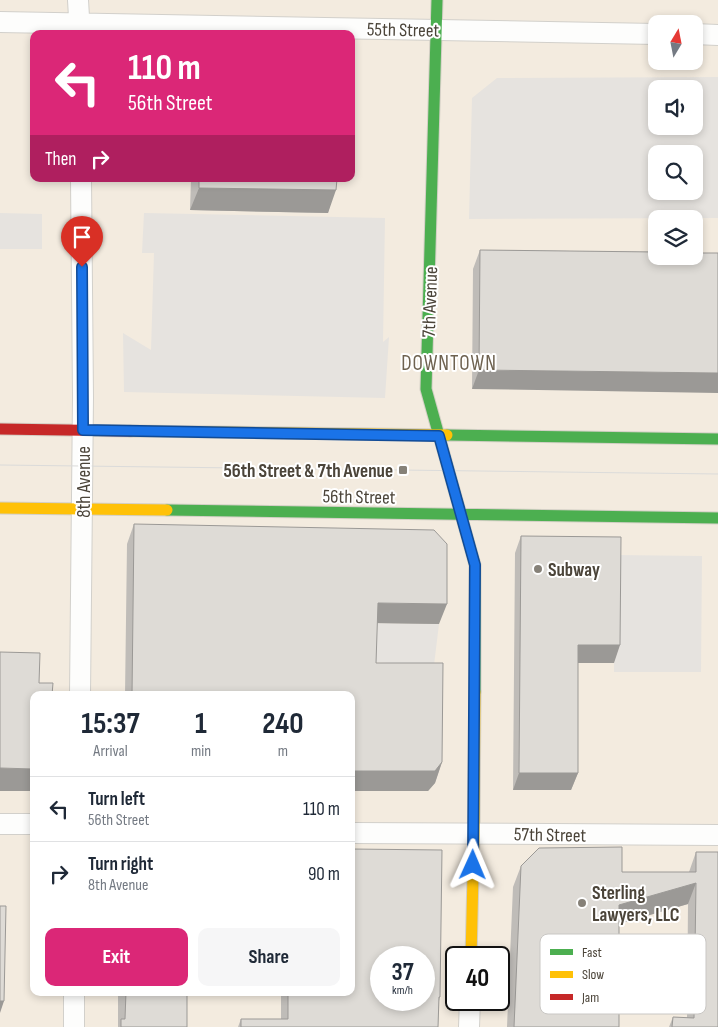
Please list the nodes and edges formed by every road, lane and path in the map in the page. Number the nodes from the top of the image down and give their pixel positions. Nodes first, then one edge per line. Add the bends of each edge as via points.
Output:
1 (78, 0) edge
2 (437, 0) edge
3 (0, 22) edge
4 (80, 29) edge
5 (436, 30) junction
6 (648, 34) edge
7 (703, 34) edge
8 (718, 35) edge
9 (81, 182) edge
10 (0, 429) edge
11 (83, 430) junction
12 (439, 436) junction
13 (718, 439) edge
14 (0, 508) edge
15 (82, 508) junction
16 (461, 516) junction
17 (718, 518) edge
18 (80, 691) edge
19 (0, 824) edge
20 (30, 824) edge
21 (355, 833) edge
22 (474, 834) junction
23 (718, 835) edge
24 (471, 946) edge
25 (74, 996) edge
26 (470, 1011) edge
27 (74, 1027) edge
28 (469, 1027) edge

1 - 4 street
2 - 5 street, 7th Avenue
3 - 4 street, 55th Street
4 - 5 street, 55th Street
5 - 6 street, 55th Street
5 - 12 street, 7th Avenue via 426,390
7 - 8 street
9 - 11 street, 8th Avenue
10 - 11 street
11 - 12 street
11 - 15 street, 8th Avenue
12 - 13 street
12 - 16 street, 7th Avenue
14 - 15 street, 56th Street
15 - 16 street, 56th Street
15 - 18 street, 8th Avenue
16 - 17 street, 56th Street
16 - 22 street, 7th Avenue via 475,565
19 - 20 street
21 - 22 street, 57th Street
22 - 23 street, 57th Street
22 - 24 street, 7th Avenue
25 - 27 street
26 - 28 street

